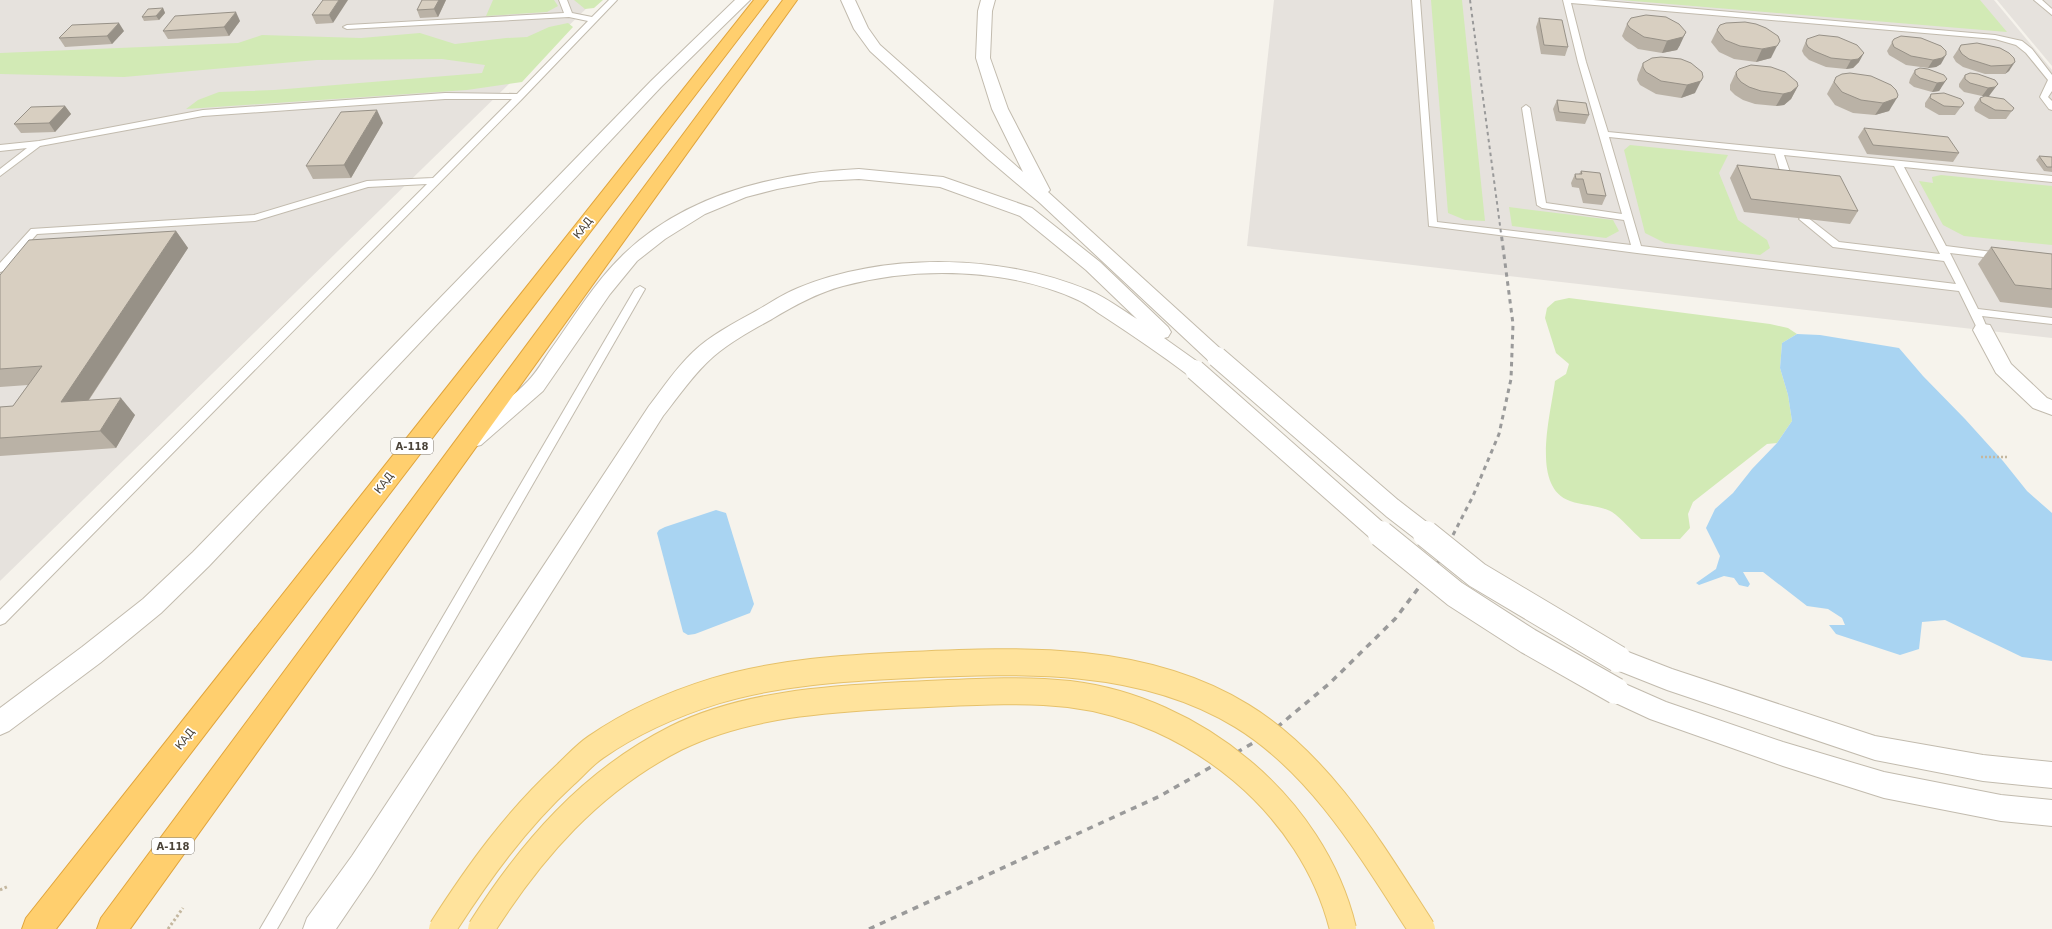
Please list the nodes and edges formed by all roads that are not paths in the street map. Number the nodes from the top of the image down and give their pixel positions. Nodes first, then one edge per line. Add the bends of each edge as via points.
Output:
1 (563, 0) edge
2 (613, 0) edge
3 (743, 0) edge
4 (761, 0) edge
5 (790, 0) edge
6 (848, 0) edge
7 (988, 0) edge
8 (1416, 0) edge
9 (2038, 0) edge
10 (2052, 13) edge
11 (569, 15) junction
12 (594, 20) junction
13 (347, 27) dead end
14 (519, 97) junction
15 (2052, 106) edge
16 (1526, 108) dead end
17 (1604, 134) junction
18 (39, 144) junction
19 (0, 148) edge
20 (1779, 153) junction
21 (1898, 164) junction
22 (0, 173) edge
23 (2052, 179) edge
24 (436, 181) junction
25 (1789, 184) edge
26 (1046, 199) junction
27 (1626, 217) junction
28 (1804, 219) edge
29 (1637, 250) junction
30 (1944, 253) junction
31 (2013, 257) edge
32 (0, 269) edge
33 (1963, 288) junction
34 (640, 290) dead end
35 (1973, 312) junction
36 (2052, 322) edge
37 (1983, 330) joint
38 (1195, 370) junction
39 (2052, 408) edge
40 (466, 444) junction
41 (0, 619) edge
42 (0, 722) edge
43 (2052, 774) edge
44 (2052, 813) edge
45 (119, 918) edge
46 (37, 929) edge
47 (268, 929) edge
48 (318, 929) edge
49 (442, 929) edge
50 (481, 929) edge
51 (1343, 929) edge
52 (1422, 929) edge

1 - 11 lane
2 - 12 lane
3 - 42 street via 667,73 195,565 152,606
4 - 46 highway, КАД / А-118
5 - 40 highway, А-118
6 - 26 street via 861,29 875,48 994,156
7 - 26 street via 985,11 983,58 1000,109
8 - 29 lane via 1432,224
9 - 10 lane
11 - 12 lane
11 - 13 lane
12 - 14 lane
14 - 18 lane via 445,96 203,113
14 - 24 lane
15 - 17 lane via 2044,97 2052,80 2029,51 2019,43 1995,37 1567,0 1582,62
16 - 27 lane via 1542,205
17 - 20 lane
17 - 27 lane
18 - 19 lane
18 - 22 lane
20 - 21 lane
20 - 25 lane
21 - 23 lane
21 - 30 lane
24 - 32 lane via 367,184 255,218 34,231
24 - 41 lane
26 - 43 street, bridge via 1217,357 1392,508 1477,575 1618,659 1666,680 1875,748 1983,768
27 - 29 lane
28 - 30 lane via 1836,245
29 - 33 lane
30 - 31 lane
30 - 33 lane
33 - 35 lane
34 - 47 lane
35 - 36 lane
35 - 37 lane
37 - 39 street via 2003,368 2040,403
38 - 40 street via 1152,323 1093,266 1026,212 942,182 859,174 820,176 740,193 699,210 659,235 631,257 603,290 536,386
38 - 44 street, bridge via 1367,523 1455,594 1528,641 1616,691 1681,718 1783,754 1884,785 2001,808
38 - 48 street via 1139,328 1084,296 1048,282 998,272 948,268 898,271 852,278 806,292 731,333 699,358 656,411 362,866
40 - 45 highway, А-118
49 - 52 main road, bridge via 466,891 513,827 595,748 635,724 689,699 774,677 823,670 997,662 1107,668 1155,677 1203,695 1243,716 1296,760 1350,820
50 - 51 main road, bridge via 531,856 570,812 609,779 649,752 694,731 740,716 799,703 874,696 997,693 1070,694 1114,703 1161,720 1209,744 1241,769 1274,801 1300,833 1324,877

